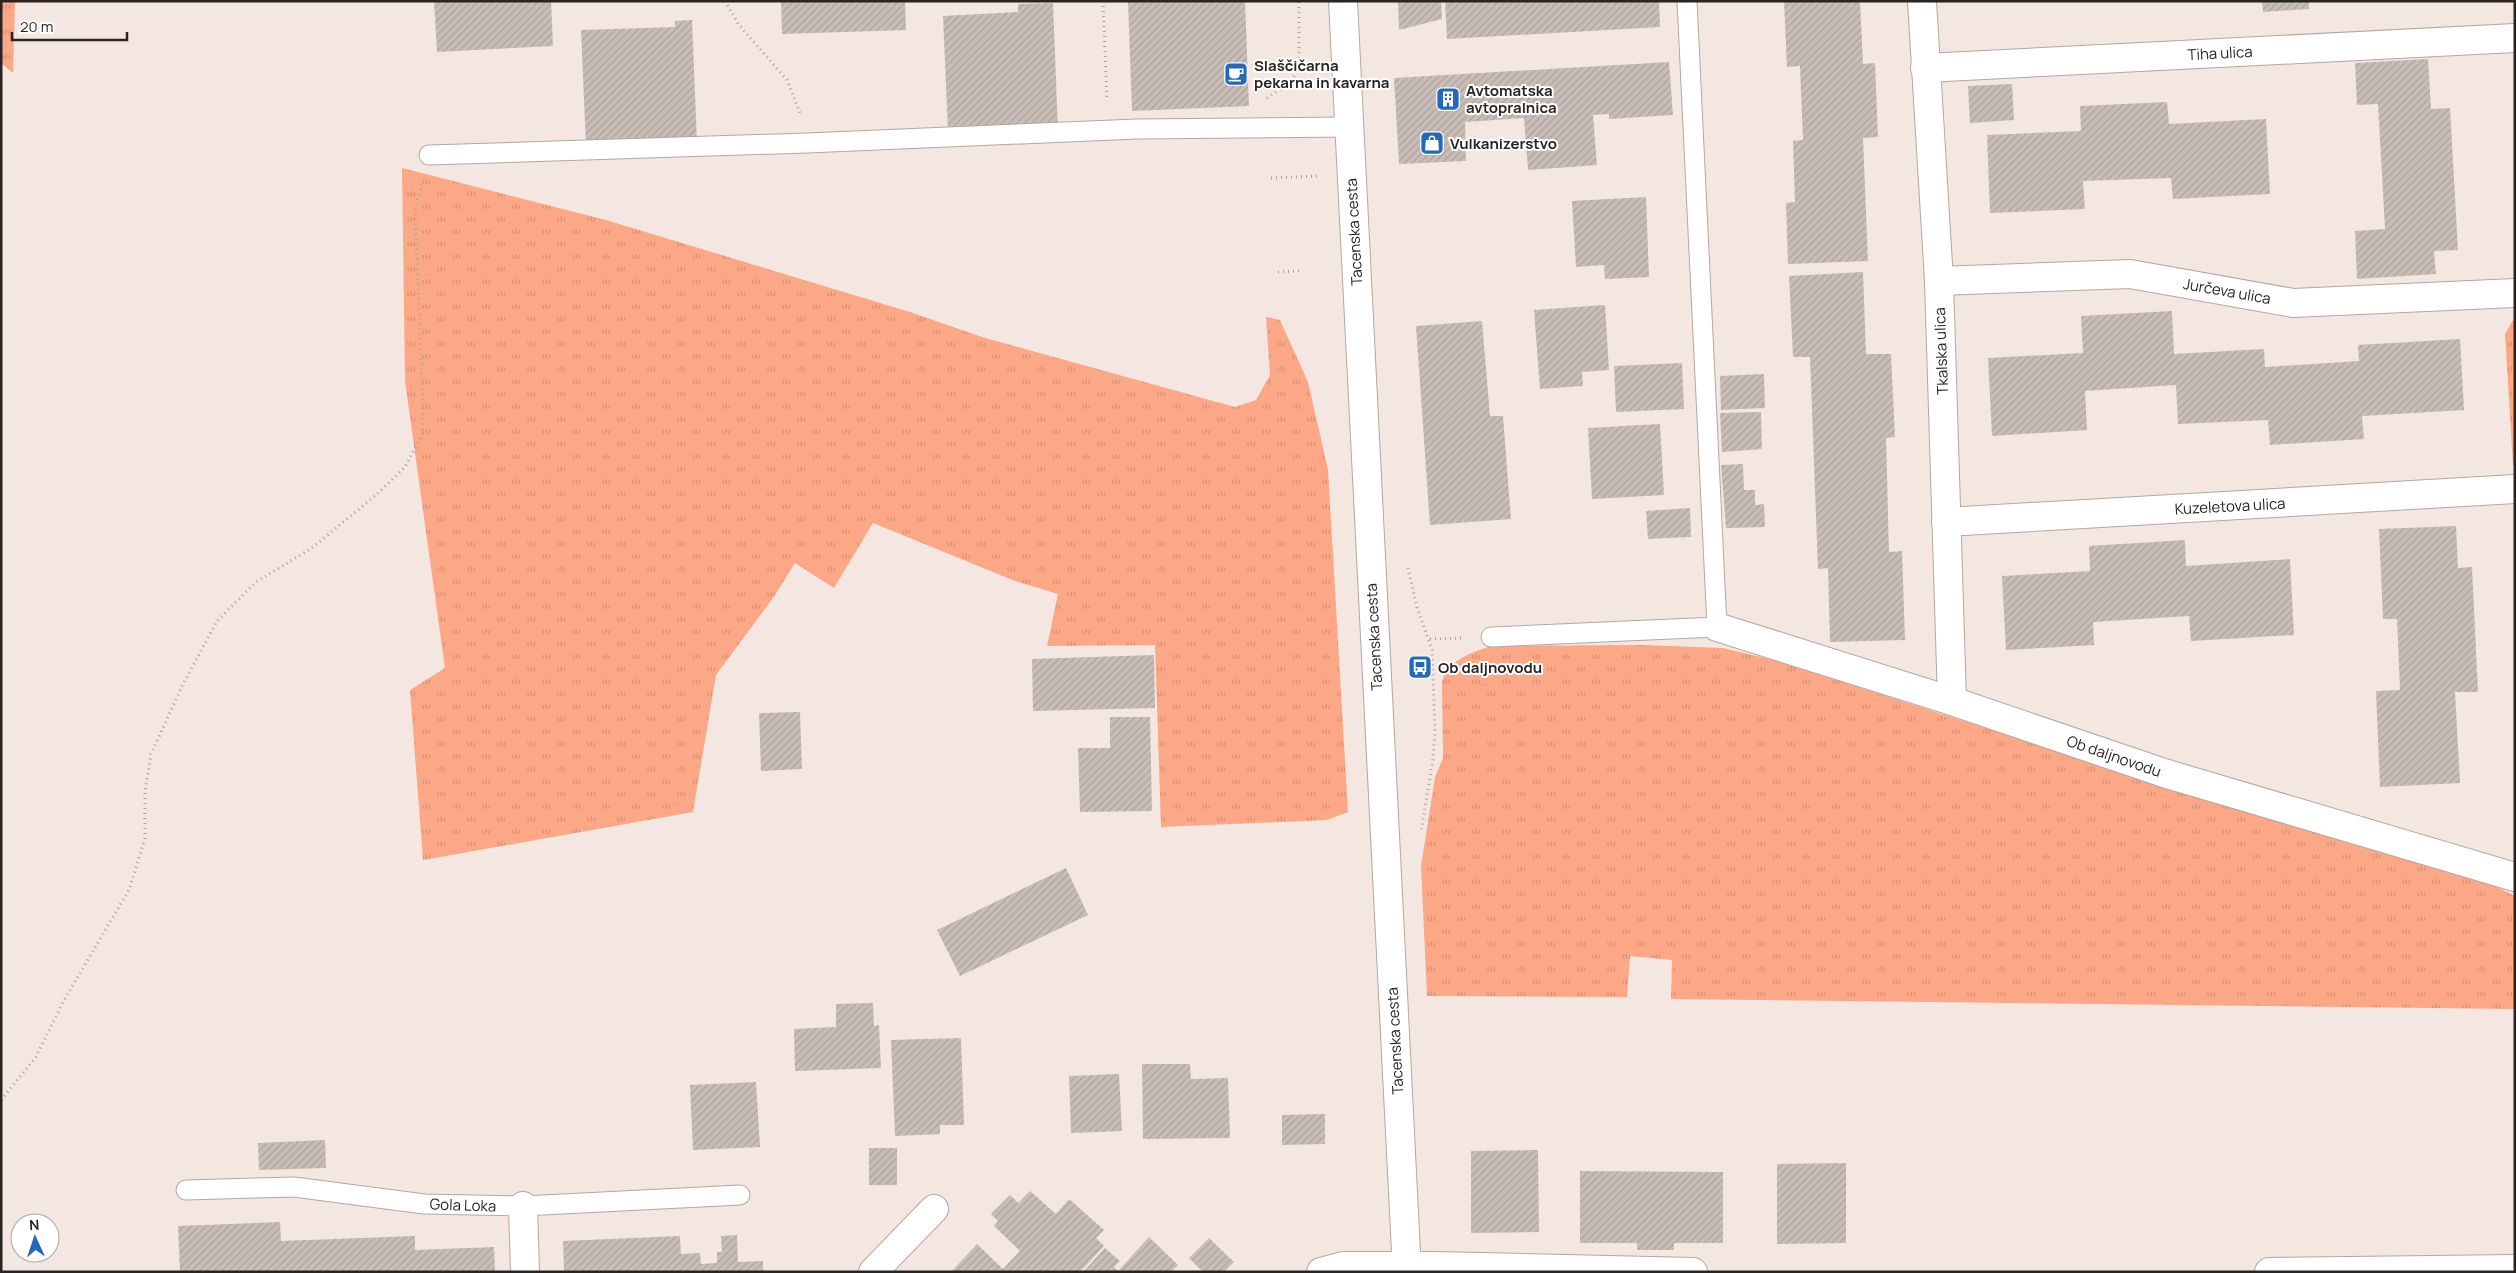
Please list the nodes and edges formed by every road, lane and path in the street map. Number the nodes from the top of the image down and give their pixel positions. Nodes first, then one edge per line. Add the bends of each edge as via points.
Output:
1 (725, 1) edge
2 (1103, 1) edge
3 (1299, 1) edge
4 (1343, 1) edge
5 (1687, 1) edge
6 (1922, 1) edge
7 (2515, 38) edge
8 (1925, 68) junction
9 (1266, 104) dead end
10 (1349, 127) junction
11 (1109, 131) junction
12 (806, 143) junction
13 (429, 155) joint
14 (1299, 271) dead end
15 (1278, 272) dead end
16 (1939, 281) junction
17 (2515, 293) edge
18 (2515, 489) edge
19 (1946, 522) junction
20 (1717, 627) junction
21 (1491, 637) dead end
22 (1433, 666) dead end
23 (1414, 667) dead end
24 (1952, 701) junction
25 (2515, 877) edge
26 (1, 1100) edge
27 (186, 1190) dead end
28 (740, 1195) dead end
29 (523, 1206) junction
30 (934, 1209) dead end
31 (1406, 1269) edge
32 (2515, 1269) edge
33 (525, 1272) edge
34 (873, 1272) edge
35 (1321, 1272) edge
36 (1693, 1272) edge
37 (2269, 1272) edge

1 - 12 path via 739,25 787,80 799,106
2 - 11 path
3 - 9 path via 1298,72 1285,88 1268,97
4 - 10 street, Tacenska cesta
5 - 20 lane
6 - 8 street, Tkalska ulica
7 - 8 street, Tiha ulica
8 - 16 street, Tkalska ulica
10 - 11 lane
10 - 31 street, Tacenska cesta
11 - 12 lane
12 - 13 lane
13 - 26 path via 415,209 422,435 405,467 377,494 312,548 256,582 217,621 151,754 145,792 145,838 129,890 63,1002 36,1057
14 - 15 path
16 - 17 street, Jurčeva ulica via 2130,274 2293,303
16 - 19 street, Tkalska ulica
18 - 19 street, Kuzeletova ulica
19 - 24 street, Tkalska ulica
20 - 21 lane
20 - 24 street, Ob daljnovodu
22 - 23 path
24 - 25 street, Ob daljnovodu via 2164,773
27 - 29 lane, Gola Loka via 294,1187 424,1204
28 - 29 lane, Gola Loka
29 - 33 street
30 - 34 street
31 - 35 street via 1344,1266
31 - 36 street
32 - 37 street

